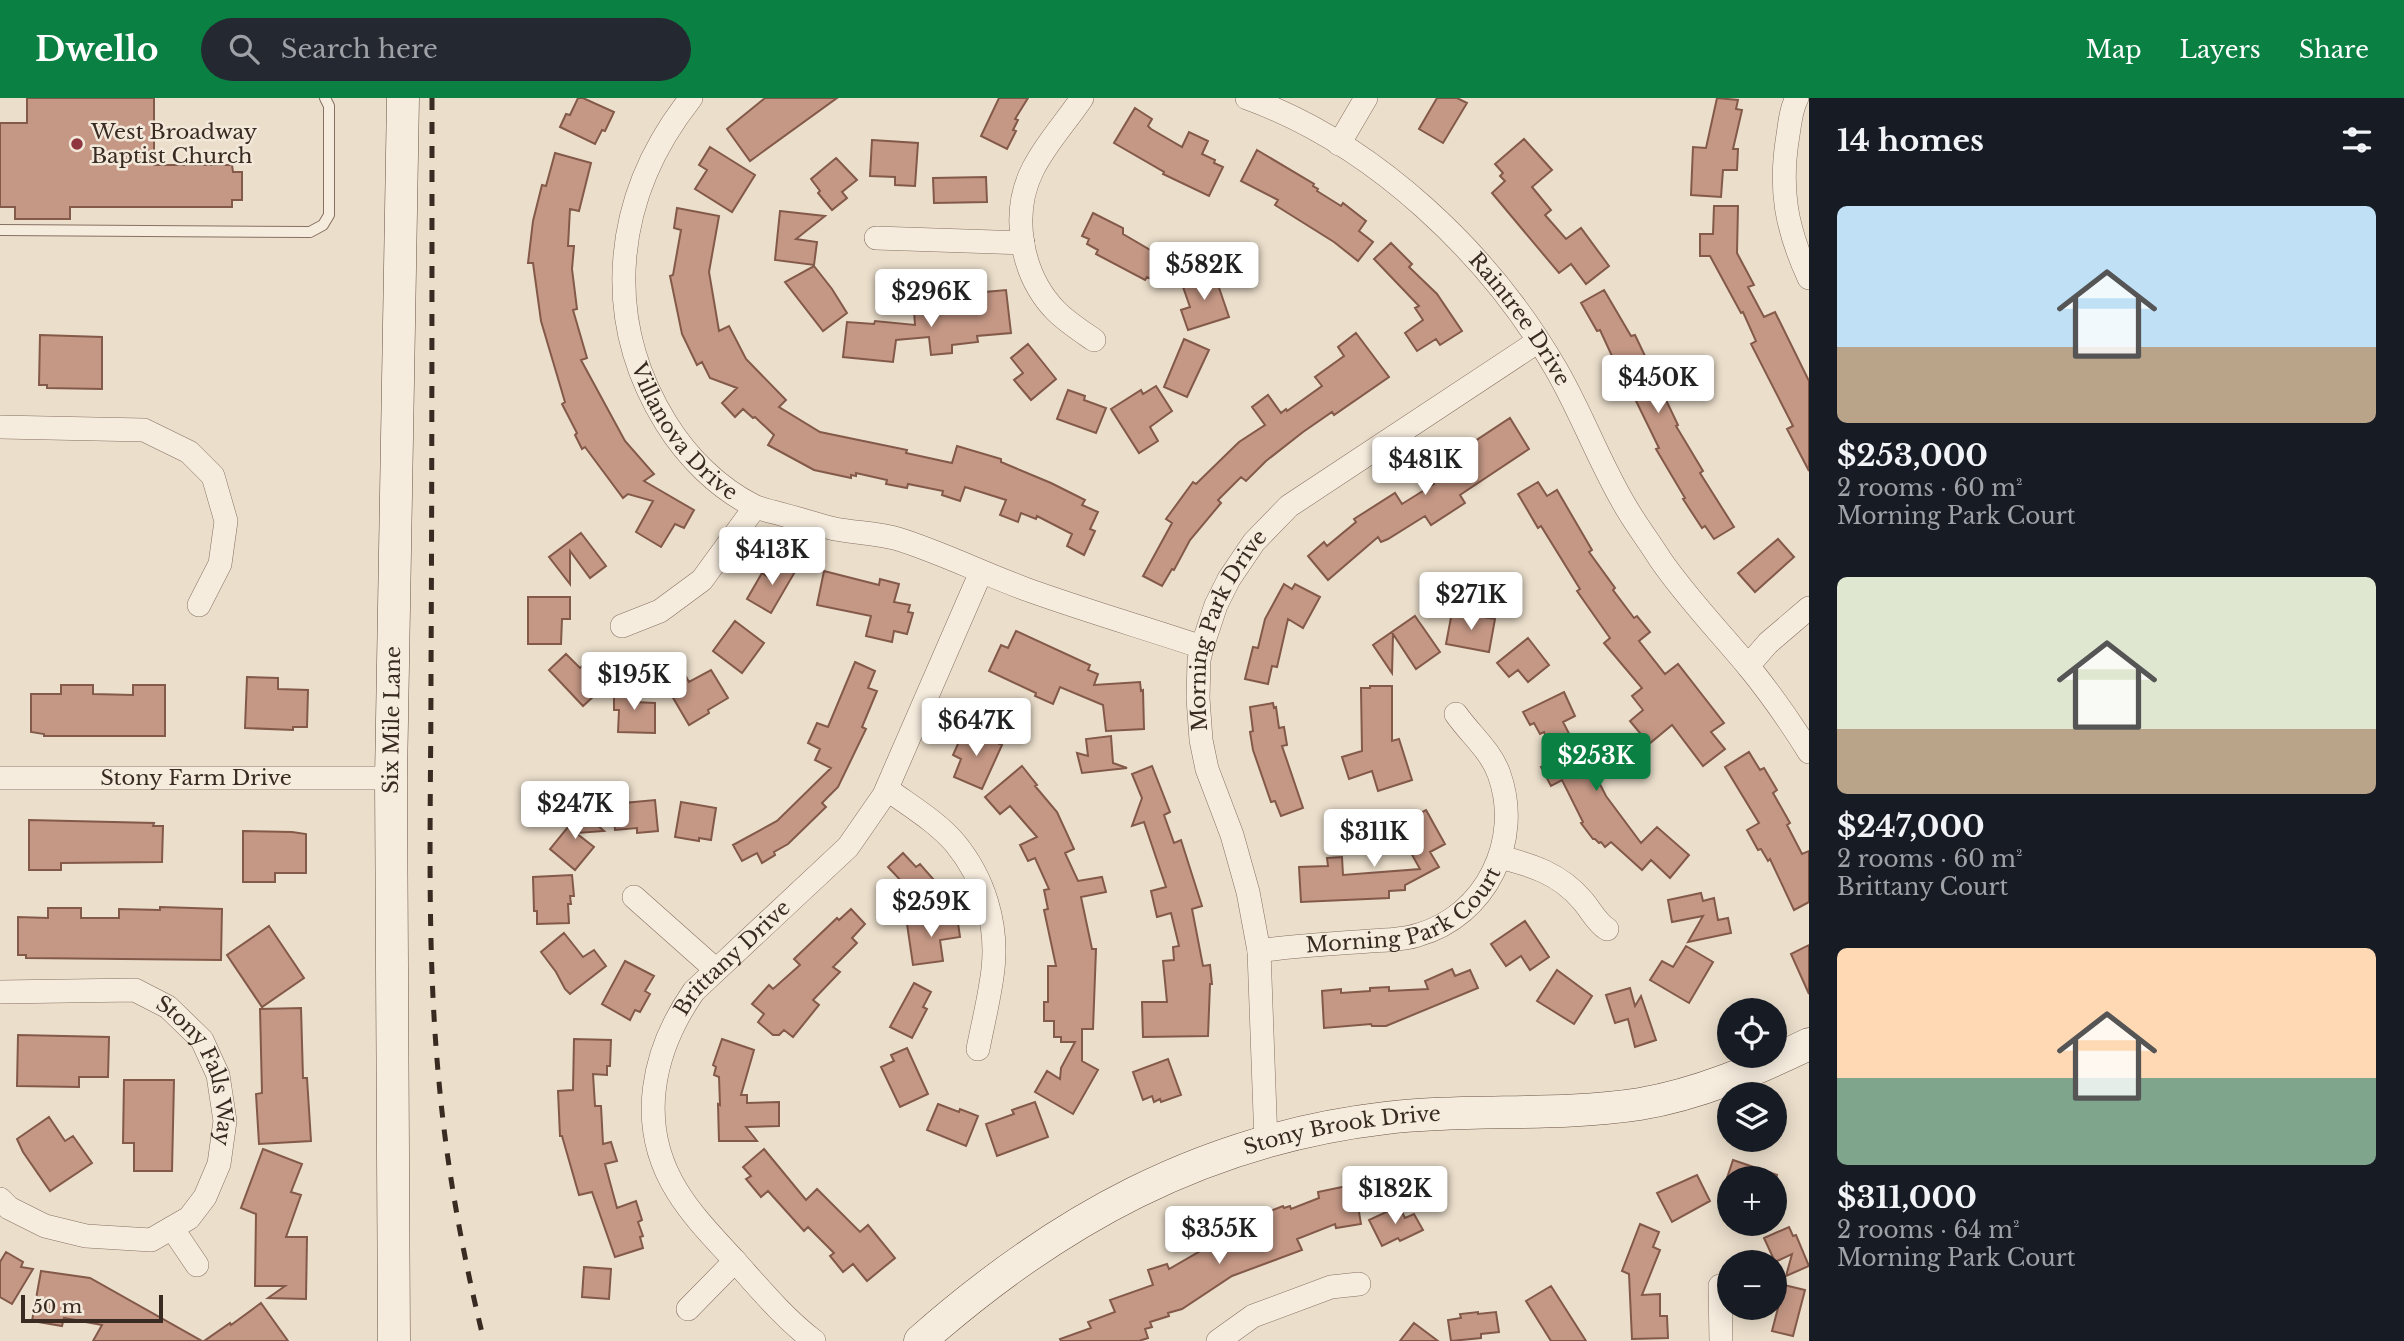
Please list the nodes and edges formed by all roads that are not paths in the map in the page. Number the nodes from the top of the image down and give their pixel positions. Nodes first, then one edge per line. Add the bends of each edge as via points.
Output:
1 (325, 98) edge
2 (403, 98) edge
3 (691, 98) edge
4 (1082, 98) edge
5 (1247, 98) edge
6 (1366, 98) edge
7 (1797, 98) edge
8 (1339, 144) junction
9 (0, 230) edge
10 (876, 238) dead end
11 (1023, 243) junction
12 (1809, 278) edge
13 (1094, 340) dead end
14 (1537, 342) junction
15 (0, 427) edge
16 (755, 507) junction
17 (981, 572) junction
18 (199, 605) dead end
19 (1809, 608) edge
20 (621, 626) dead end
21 (1202, 647) junction
22 (1748, 666) junction
23 (1456, 714) dead end
24 (1809, 752) edge
25 (0, 778) edge
26 (391, 778) junction
27 (887, 789) junction
28 (1500, 857) junction
29 (634, 897) dead end
30 (1607, 929) dead end
31 (1259, 951) junction
32 (715, 969) junction
33 (0, 992) edge
34 (1809, 1044) edge
35 (978, 1049) dead end
36 (1266, 1142) junction
37 (0, 1199) edge
38 (172, 1228) junction
39 (735, 1261) junction
40 (197, 1265) dead end
41 (1359, 1284) dead end
42 (688, 1309) dead end
43 (1721, 1320) edge
44 (394, 1341) edge
45 (814, 1341) edge
46 (920, 1341) edge
47 (1218, 1341) edge
48 (1721, 1341) edge

1 - 9 lane via 329,215 310,232
2 - 26 street, Six Mile Lane
3 - 16 street, Villanova Drive via 657,148 630,219 624,255 629,331 644,380 674,436 723,487
4 - 11 street via 1031,172 1021,220
5 - 8 street, Raintree Drive
6 - 8 street
7 - 12 street via 1784,157 1784,200
8 - 14 street, Raintree Drive via 1383,173 1454,235 1489,274
10 - 11 street
11 - 13 street via 1028,266 1046,299
14 - 21 street, Morning Park Drive via 1289,506 1254,542 1229,579
14 - 22 street, Raintree Drive via 1558,373 1623,503 1663,564
15 - 18 street via 144,430 189,452 213,476 226,521 220,564
16 - 17 street, Villanova Drive via 835,529 896,539
16 - 20 street via 702,580 660,611
17 - 21 street, Villanova Drive
17 - 27 street, Brittany Drive
19 - 22 street
21 - 31 street, Morning Park Drive via 1201,740 1248,892
22 - 24 street, Raintree Drive
23 - 28 street, Morning Park Court via 1500,775 1506,812
25 - 26 street, Stony Farm Drive
26 - 44 street, Six Mile Lane
27 - 32 street, Brittany Drive via 848,847
27 - 35 street via 954,843 985,895 992,920 993,970
28 - 30 street via 1527,863 1562,881
28 - 31 street, Morning Park Court via 1478,897 1460,915 1433,930 1400,939
29 - 32 street
31 - 36 street, Morning Park Drive
32 - 39 street, Brittany Drive via 677,1015 665,1040 653,1096 655,1129 675,1189
33 - 38 street, Stony Falls Way via 135,990 168,1007 202,1040 218,1075 225,1121 219,1164 205,1197 189,1218
34 - 36 street, Stony Brook Drive via 1727,1080 1641,1104 1387,1118
36 - 46 street, Stony Brook Drive via 1187,1168 1092,1213 1042,1244
37 - 38 street, Stony Falls Way via 45,1226 86,1237 151,1240
38 - 40 street
39 - 42 street
39 - 45 street, Brittany Drive via 793,1325
41 - 47 street via 1331,1287 1253,1316
43 - 48 street

